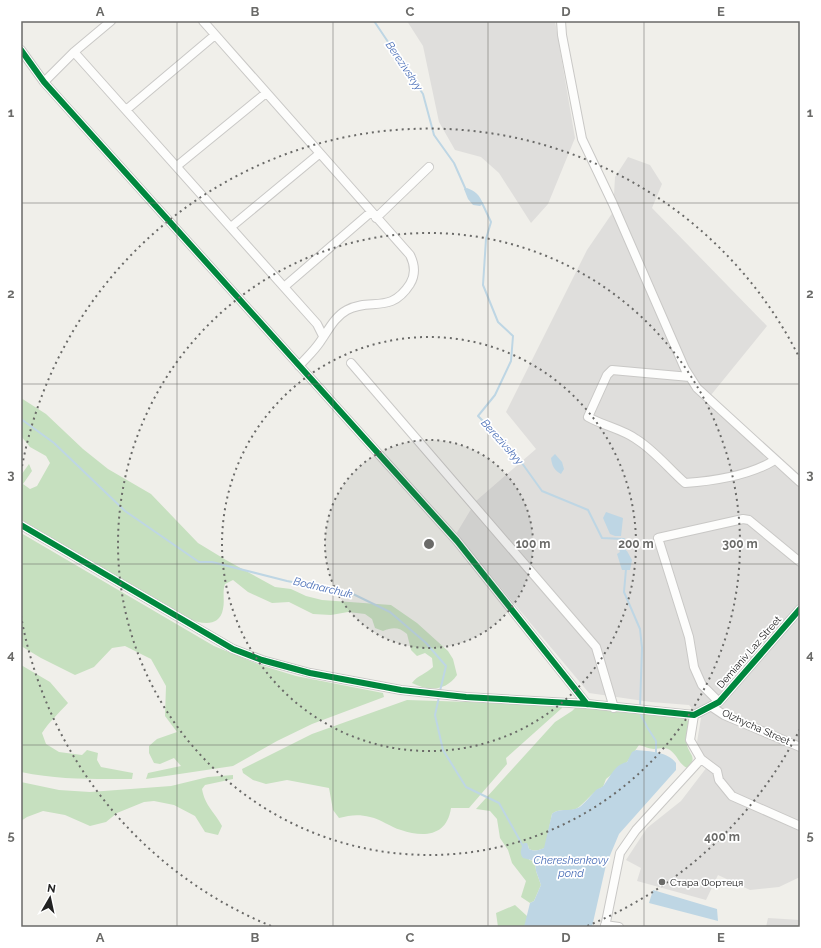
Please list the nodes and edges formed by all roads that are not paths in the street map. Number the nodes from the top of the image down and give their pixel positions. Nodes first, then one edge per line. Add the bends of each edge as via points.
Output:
1 (111, 21) edge
2 (203, 21) edge
3 (561, 21) edge
4 (215, 35) junction
5 (21, 50) edge
6 (74, 52) junction
7 (44, 82) junction
8 (266, 93) junction
9 (126, 110) junction
10 (319, 154) junction
11 (177, 166) junction
12 (429, 167) dead end
13 (373, 215) junction
14 (231, 227) junction
15 (284, 287) junction
16 (323, 336) junction
17 (351, 363) dead end
18 (299, 366) junction
19 (690, 377) junction
20 (774, 460) junction
21 (800, 482) edge
22 (21, 525) edge
23 (800, 562) edge
24 (800, 609) edge
25 (719, 702) junction
26 (587, 704) junction
27 (712, 707) junction
28 (614, 708) junction
29 (694, 715) junction
30 (800, 747) edge
31 (701, 759) junction
32 (800, 826) edge
33 (605, 926) edge
34 (619, 927) edge

1 - 6 street
2 - 4 street
3 - 19 street via 582,139
4 - 8 street
4 - 9 street
5 - 7 street
6 - 7 street
6 - 9 street
7 - 18 street
8 - 10 street
8 - 11 street
9 - 11 street
10 - 13 street
10 - 14 street
11 - 14 street
12 - 13 street
13 - 15 street
13 - 16 street via 410,255 414,263 412,282 398,298 386,304 348,310 330,325
14 - 15 street
15 - 16 street via 317,324
16 - 18 street
17 - 28 street via 596,647
18 - 26 street via 457,541
19 - 20 street via 697,388
19 - 20 street via 612,370 607,375 588,417 637,439 685,484 713,481 764,466
20 - 21 street
22 - 26 street via 200,631 262,660 310,673 401,690
23 - 25 street via 750,520 743,519 658,538 689,637 694,667 702,686
24 - 25 street, Demianiv Laz Street
25 - 27 street, Demianiv Laz Street
26 - 28 street
27 - 29 street, Demianiv Laz Street
27 - 30 street, Olzhycha Street via 724,715
28 - 29 street
29 - 31 street via 690,740
31 - 32 street via 717,771 719,780 732,796
31 - 33 street via 636,830 620,854
33 - 34 street

